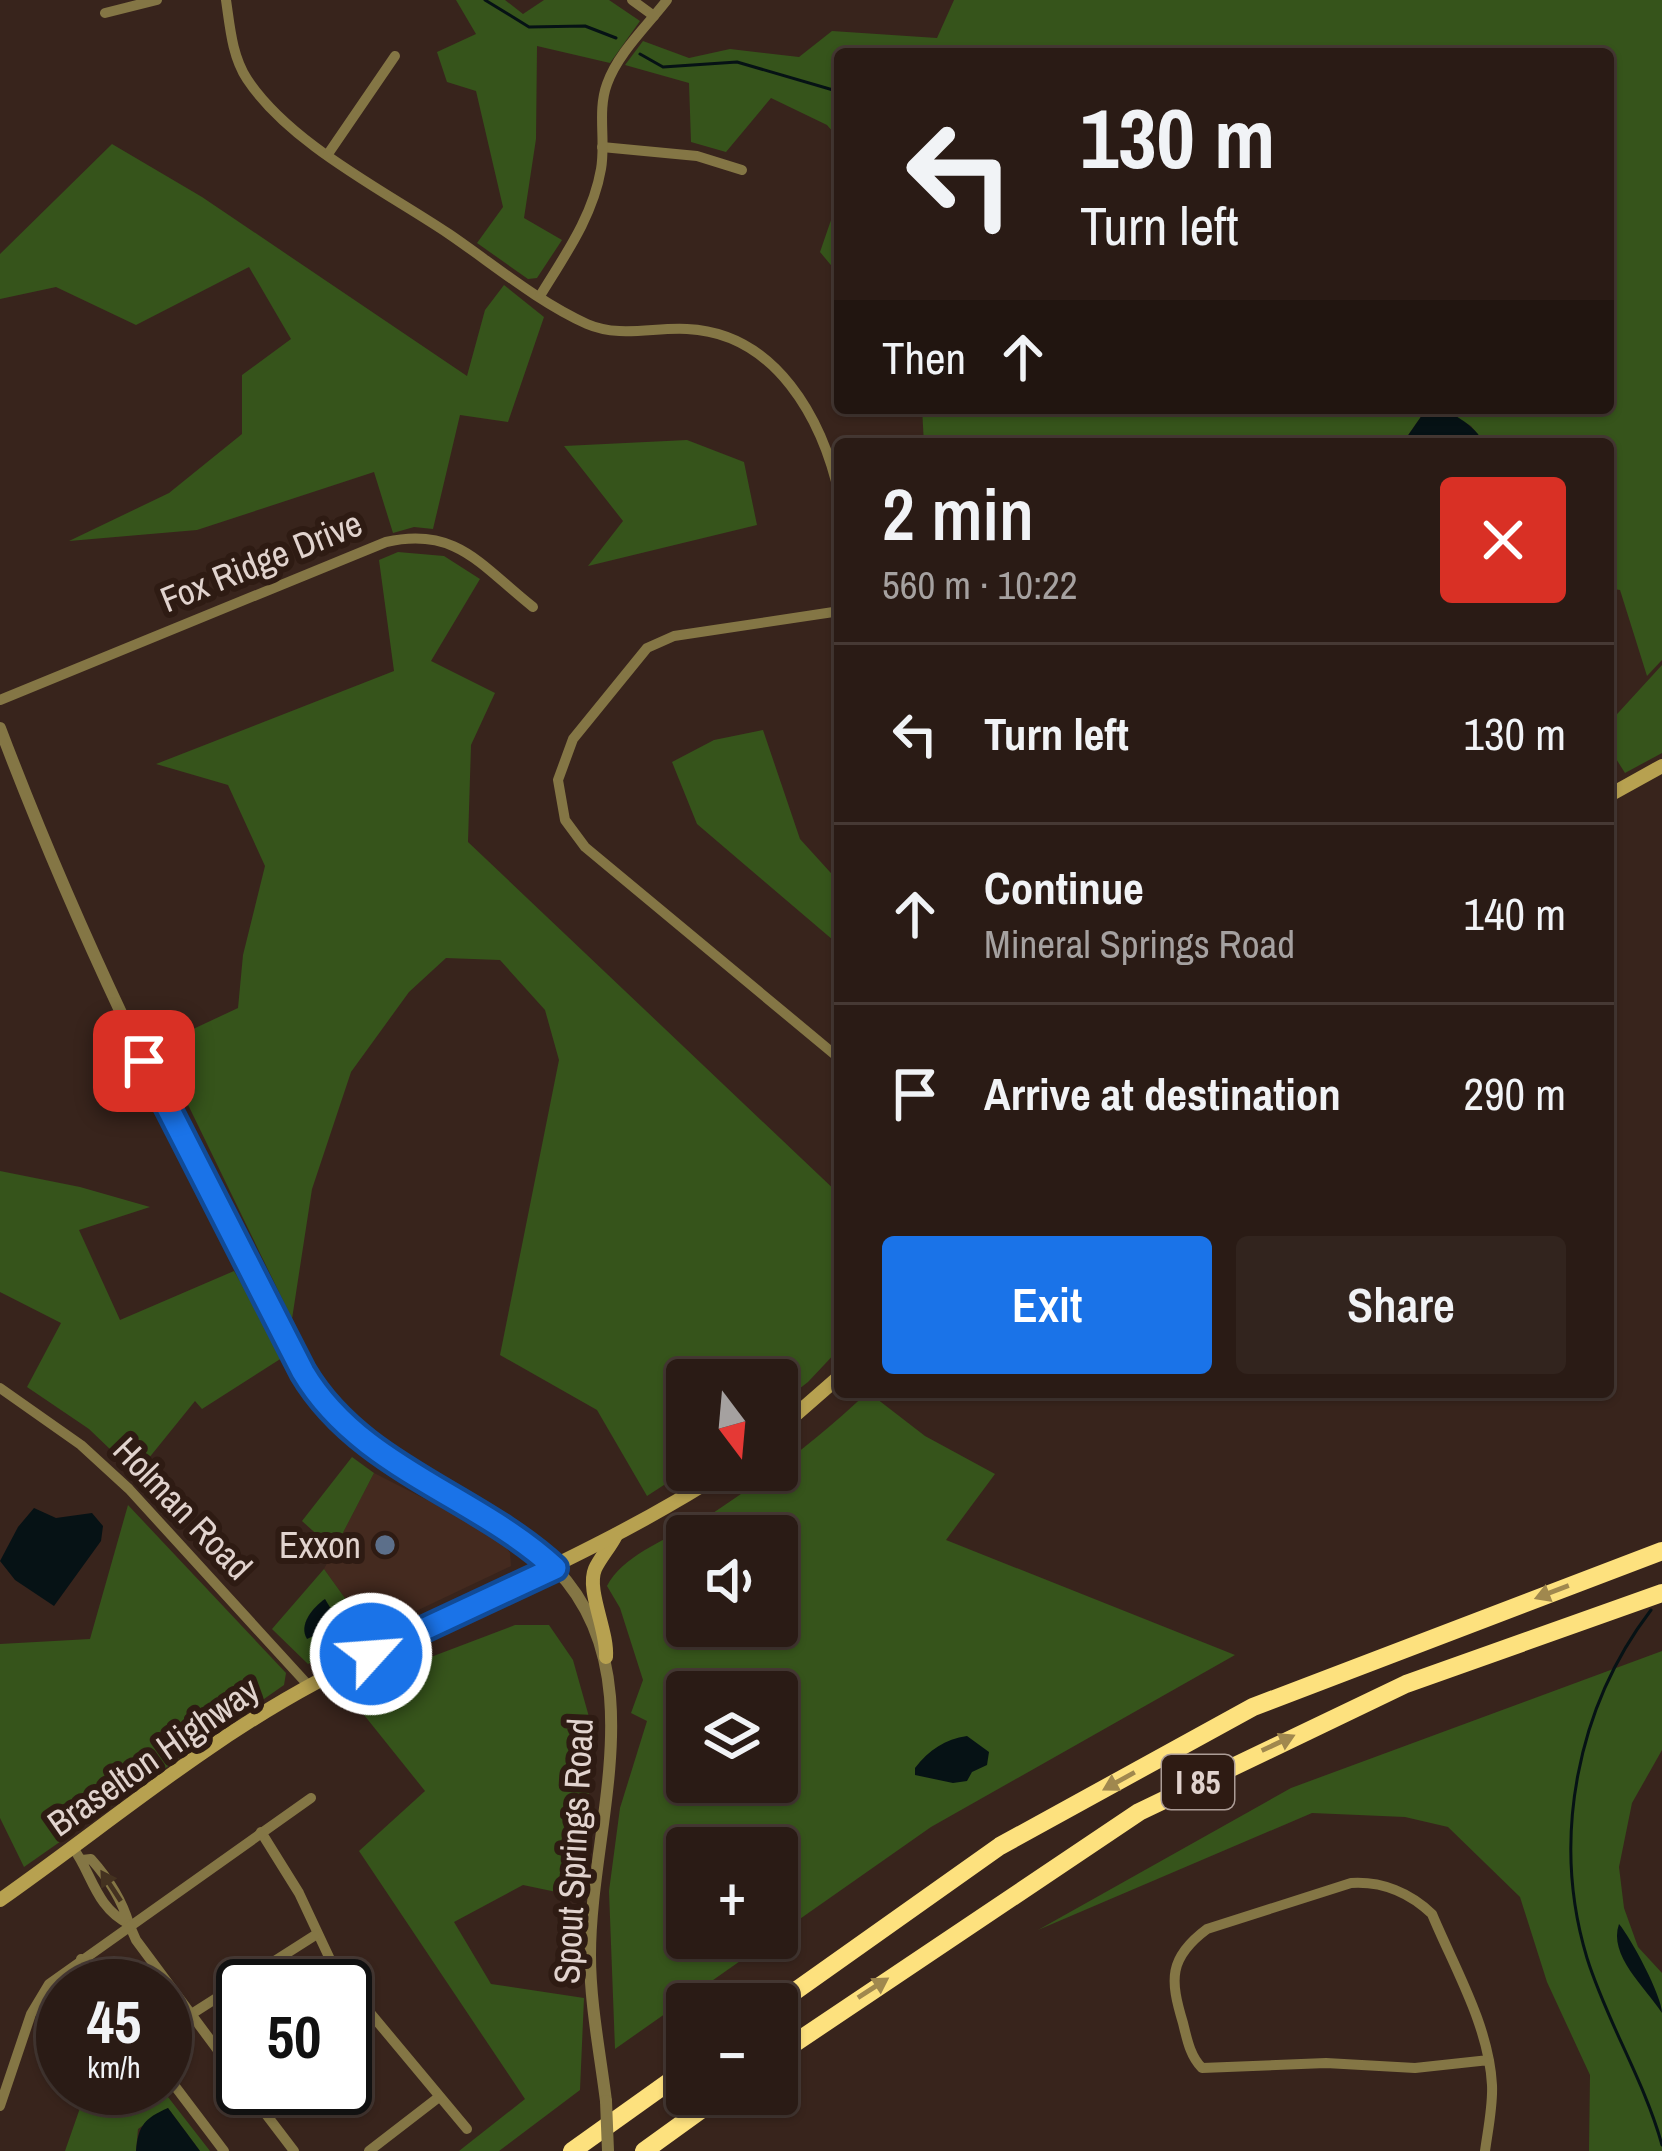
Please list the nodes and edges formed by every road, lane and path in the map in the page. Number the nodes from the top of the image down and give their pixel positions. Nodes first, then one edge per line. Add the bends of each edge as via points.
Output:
1 (157, 0) edge
2 (226, 0) edge
3 (632, 0) edge
4 (668, 0) edge
5 (105, 13) dead end
6 (655, 16) junction
7 (395, 56) dead end
8 (602, 147) junction
9 (328, 154) junction
10 (742, 170) dead end
11 (540, 296) junction
12 (834, 477) edge
13 (533, 607) dead end
14 (834, 612) edge
15 (0, 700) edge
16 (0, 728) edge
17 (1662, 766) edge
18 (1614, 793) edge
19 (834, 1055) edge
20 (834, 1381) edge
21 (0, 1388) edge
22 (798, 1413) edge
23 (691, 1491) edge
24 (616, 1535) junction
25 (1662, 1551) edge
26 (555, 1568) junction
27 (1662, 1593) edge
28 (606, 1658) junction
29 (309, 1686) junction
30 (310, 1798) dead end
31 (261, 1832) junction
32 (77, 1854) junction
33 (0, 1900) edge
34 (130, 1924) junction
35 (317, 1934) junction
36 (81, 1959) edge
37 (150, 1959) edge
38 (330, 1959) edge
39 (798, 1989) edge
40 (36, 2007) edge
41 (192, 2013) edge
42 (372, 2015) edge
43 (192, 2017) edge
44 (798, 2040) edge
45 (216, 2049) edge
46 (1489, 2060) junction
47 (666, 2084) edge
48 (439, 2096) junction
49 (0, 2106) edge
50 (192, 2109) edge
51 (267, 2115) edge
52 (694, 2115) edge
53 (467, 2129) dead end
54 (224, 2151) edge
55 (294, 2151) edge
56 (369, 2151) edge
57 (572, 2151) edge
58 (608, 2151) edge
59 (644, 2151) edge
60 (1485, 2151) edge

1 - 5 street
2 - 9 street via 244,74 272,110
3 - 6 street
4 - 6 street
6 - 8 street via 606,87
7 - 9 street
8 - 10 street via 697,156
8 - 11 street via 596,195
9 - 11 street
11 - 12 street via 601,329 738,338 788,382
13 - 15 street, Fox Ridge Drive via 449,541 415,535
14 - 19 street via 674,636 647,648 573,739 558,780 565,820 585,847
16 - 26 street, Spout Springs Road via 184,1145 314,1390 368,1446 507,1527
17 - 18 main road
20 - 22 main road
21 - 29 street, Holman Road via 129,1489
23 - 24 main road, Braselton Highway
24 - 26 main road, Braselton Highway
24 - 28 main road via 592,1583
25 -> 39 highway, I 85 via 1253,1708 1000,1846
26 - 28 street, Spout Springs Road via 581,1598
26 - 29 main road, Braselton Highway
44 -> 27 highway, I 85 via 1139,1812 1406,1684
28 - 58 street, Spout Springs Road, bridge via 612,1738 590,1957
29 - 32 main road, Braselton Highway via 197,1758
30 - 31 street
31 - 34 street
31 - 35 street
32 - 33 main road, Braselton Highway
32 - 34 street via 116,1917
34 - 36 street
34 - 37 street
35 - 38 street
35 - 41 street
40 - 49 street
42 - 48 street
43 - 45 street
46 - 46 street via 1432,1914 1386,1886 1351,1883 1207,1929 1177,1960 1174,1996 1202,2068
46 - 60 street
47 - 57 highway
48 - 53 street
48 - 56 street
50 - 54 street
51 - 55 street
52 - 59 highway

